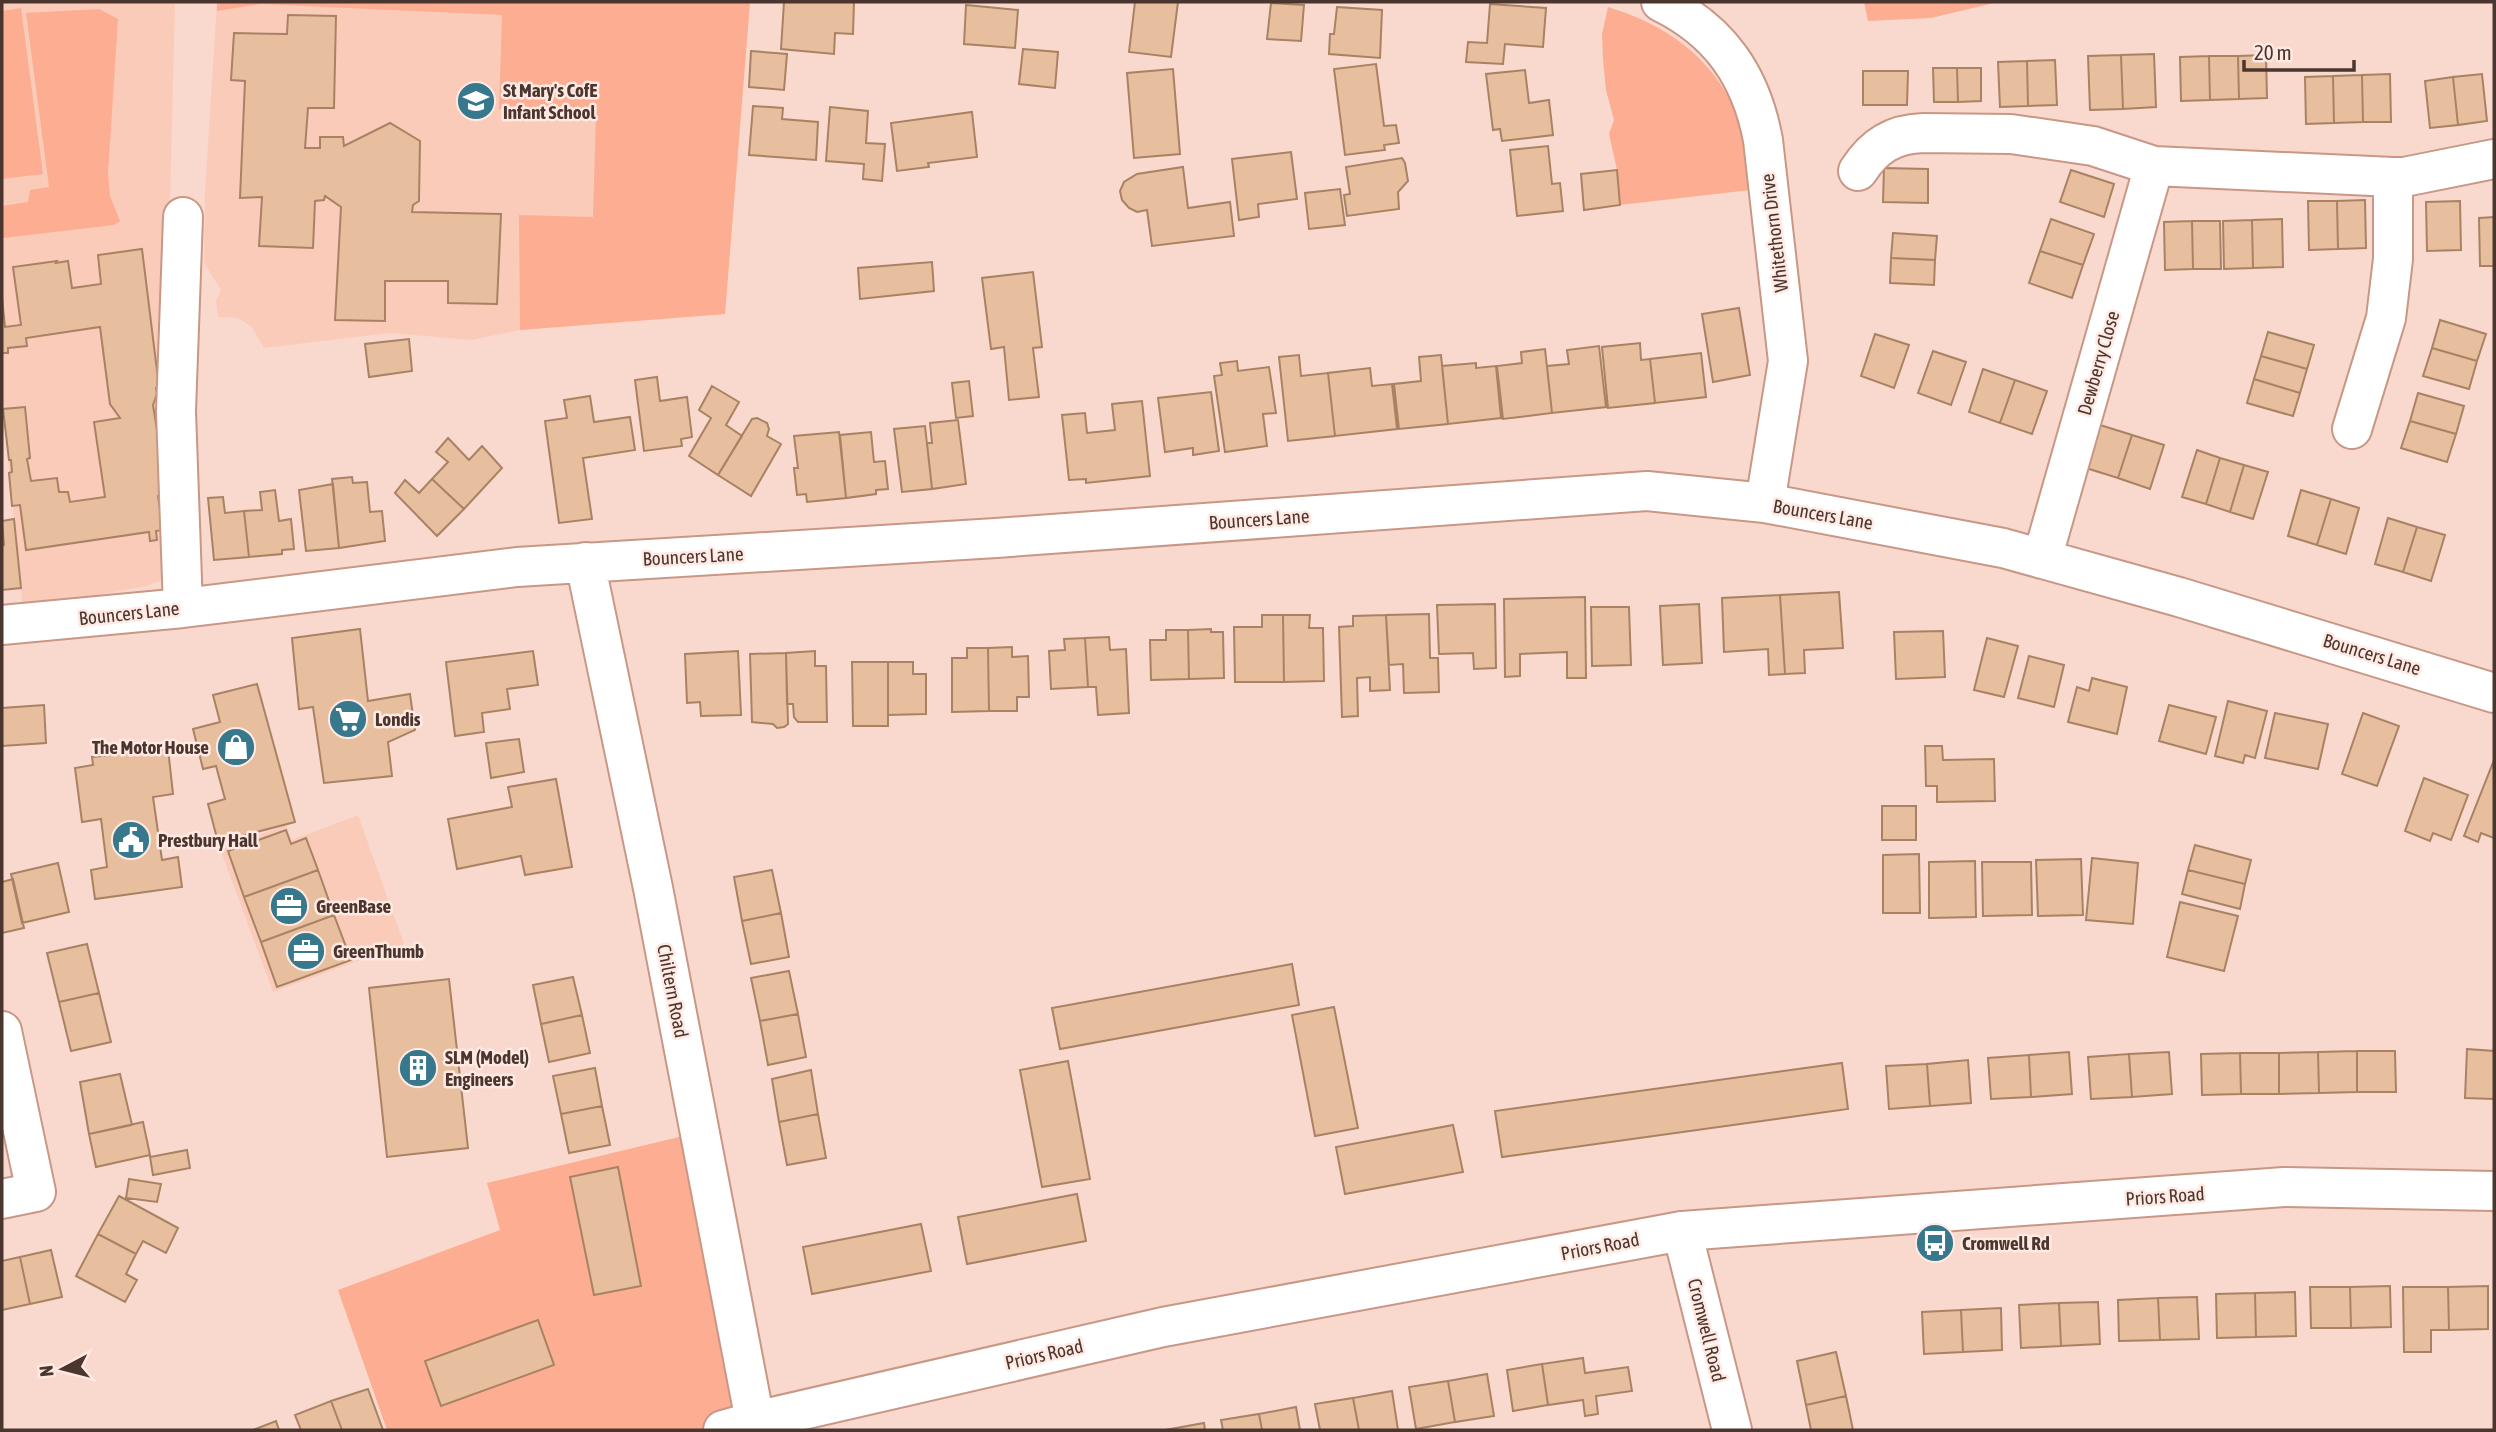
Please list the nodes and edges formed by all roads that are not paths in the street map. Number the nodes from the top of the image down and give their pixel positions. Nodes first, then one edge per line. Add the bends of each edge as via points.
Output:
1 (1661, 2) edge
2 (2494, 159) edge
3 (2154, 166) junction
4 (1858, 171) dead end
5 (2393, 177) junction
6 (183, 217) dead end
7 (2352, 429) dead end
8 (1765, 503) junction
9 (2042, 559) junction
10 (584, 562) junction
11 (183, 608) junction
12 (2, 625) edge
13 (2494, 693) edge
14 (2, 1031) edge
15 (2494, 1191) edge
16 (2, 1199) edge
17 (1682, 1231) junction
18 (739, 1425) edge
19 (1732, 1430) edge

1 - 8 street, Whitethorn Drive via 1680,11 1720,45 1743,78 1758,114 1788,361
2 - 5 street
3 - 4 street via 2093,146 2011,134 1909,134 1883,143
3 - 5 street
3 - 9 street, Dewberry Close
5 - 7 street via 2393,259 2386,318
6 - 11 street via 176,411
8 - 9 street, Bouncers Lane
8 - 10 street, Bouncers Lane via 1647,491
9 - 13 street, Bouncers Lane
10 - 11 street, Bouncers Lane
10 - 18 street, Chiltern Road via 653,888
11 - 12 street, Bouncers Lane
14 - 16 street via 36,1192
15 - 17 street, Priors Road via 2284,1188
17 - 18 street, Priors Road via 1163,1327
17 - 19 street, Cromwell Road

